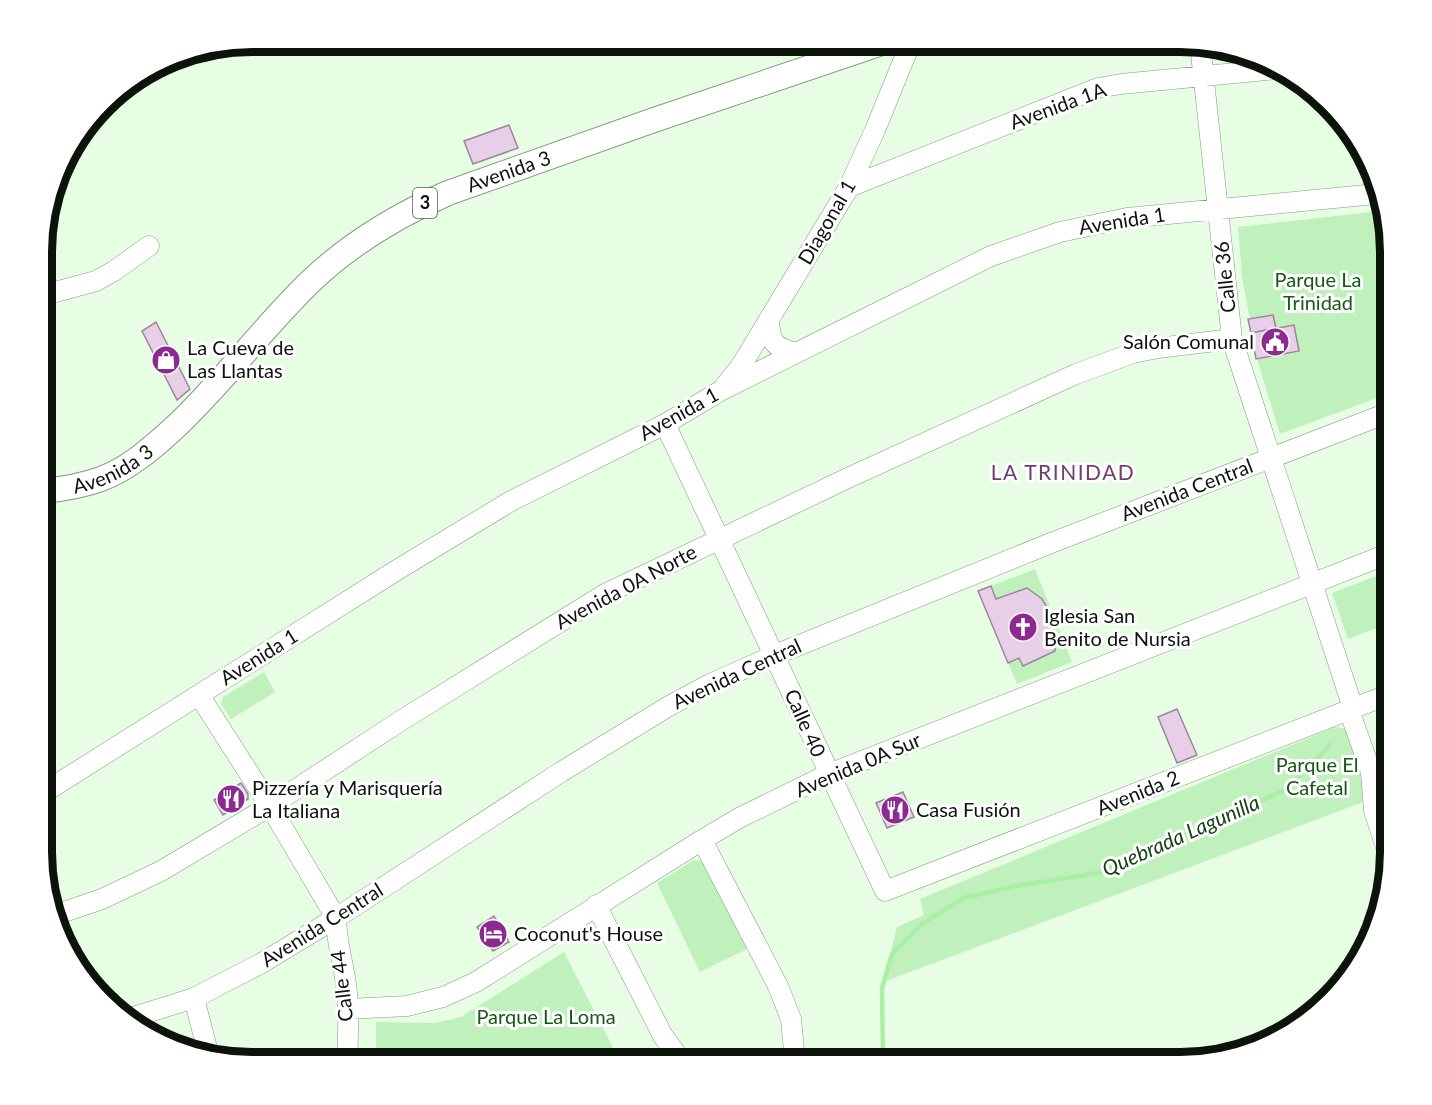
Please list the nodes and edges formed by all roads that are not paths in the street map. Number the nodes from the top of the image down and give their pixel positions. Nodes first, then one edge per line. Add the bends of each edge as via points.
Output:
1 (853, 53) edge
2 (906, 53) edge
3 (1201, 54) edge
4 (1261, 70) edge
5 (1204, 76) junction
6 (875, 130) junction
7 (902, 166) junction
8 (849, 187) junction
9 (1371, 194) edge
10 (1217, 209) junction
11 (148, 246) dead end
12 (52, 293) edge
13 (769, 319) junction
14 (1232, 339) junction
15 (796, 353) junction
16 (722, 390) junction
17 (1380, 416) edge
18 (665, 424) junction
19 (1270, 458) junction
20 (52, 490) edge
21 (720, 538) junction
22 (1380, 557) edge
23 (1312, 583) junction
24 (775, 655) junction
25 (200, 695) junction
26 (1379, 698) edge
27 (1353, 708) junction
28 (829, 774) junction
29 (1379, 776) edge
30 (53, 787) edge
31 (270, 806) junction
32 (1379, 826) edge
33 (702, 840) junction
34 (885, 891) joint
35 (596, 905) junction
36 (62, 913) edge
37 (336, 918) junction
38 (194, 999) junction
39 (348, 1009) junction
40 (138, 1016) edge
41 (207, 1047) edge
42 (347, 1052) edge
43 (675, 1052) edge
44 (794, 1052) edge

1 - 20 main road, Avenida 3 / 3 via 420,206 361,241 313,279 192,411 155,445 102,478
2 - 6 street, Diagonal 1
3 - 5 street, Calle 36
4 - 5 street, Avenida 1A
5 - 7 street, Avenida 1A via 1098,88
5 - 10 street, Calle 36
6 - 7 street via 883,158
6 - 8 street, Diagonal 1
7 - 8 street, Avenida 1A
8 - 13 street, Diagonal 1
9 - 10 street, Avenida 1
10 - 14 street, Calle 36
10 - 15 street, Avenida 1 via 1127,218 1040,238 975,264
11 - 12 street via 96,280
13 - 15 street via 774,343
13 - 16 street, Diagonal 1
14 - 19 street, Calle 36
14 - 21 street, Avenida 0A Norte via 1158,348 1111,360
15 - 16 street, Avenida 1
16 - 18 street, Avenida 1
17 - 19 street, Avenida Central
18 - 21 street, Calle 40
18 - 25 street, Avenida 1 via 492,512
19 - 23 street, Calle 36
19 - 24 street, Avenida Central
21 - 24 street, Calle 40
21 - 31 street, Avenida 0A Norte via 580,608
22 - 23 street, Avenida 0A Sur
23 - 27 street, Calle 36
23 - 28 street, Avenida 0A Sur
24 - 28 street, Calle 40
24 - 37 street, Avenida Central via 669,706 561,771
25 - 30 street, Avenida 1
25 - 31 street, Calle 44
26 - 27 street, Avenida 2
27 - 29 street
27 - 32 street via 1371,772
27 - 34 street, Avenida 2
28 - 33 street, Avenida 0A Sur
28 - 34 street, Calle 40
31 - 36 street, Avenida 0A Norte via 132,886
31 - 37 street, Calle 44
33 - 35 street, Avenida 0A Sur
33 - 44 street via 778,986 791,1019
35 - 39 street, Avenida 0A Sur via 476,982 443,998 407,1006
35 - 43 street
37 - 38 street, Avenida Central
37 - 39 street, Calle 44
38 - 40 street, Avenida Central
38 - 41 street
39 - 42 street, Calle 44

